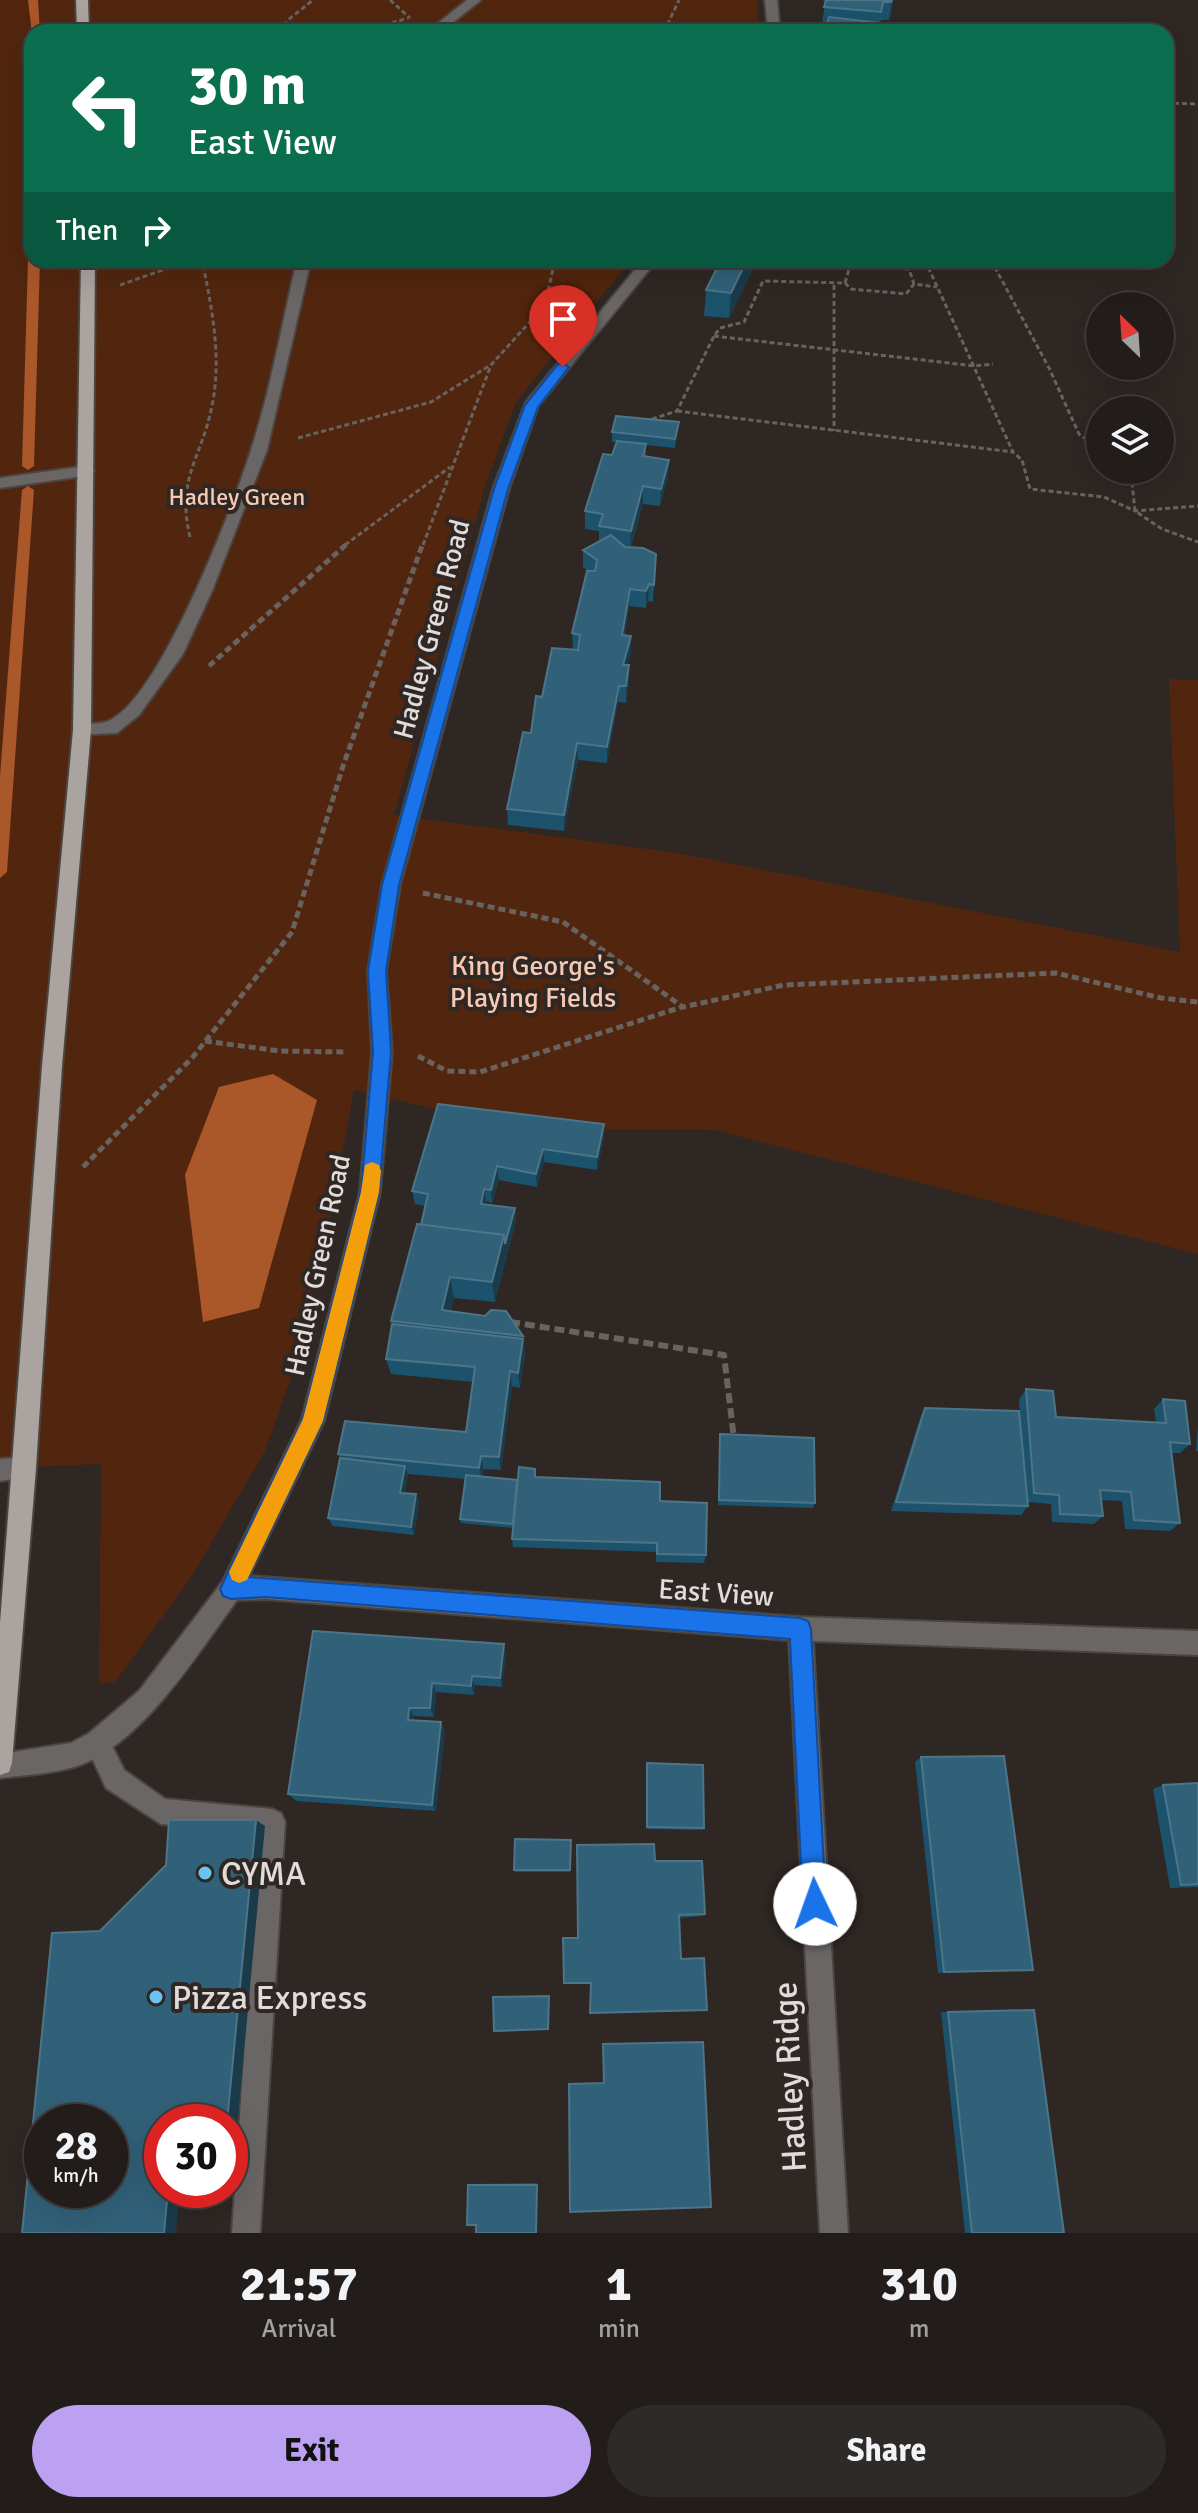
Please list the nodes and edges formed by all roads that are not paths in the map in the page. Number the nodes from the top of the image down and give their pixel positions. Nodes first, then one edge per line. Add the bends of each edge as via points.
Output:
1 (82, 0) edge
2 (475, 0) edge
3 (771, 0) edge
4 (789, 0) edge
5 (83, 24) edge
6 (444, 24) edge
7 (773, 24) edge
8 (777, 24) edge
9 (88, 268) edge
10 (302, 268) edge
11 (643, 268) edge
12 (86, 471) junction
13 (0, 483) edge
14 (82, 730) junction
15 (25, 1468) junction
16 (0, 1470) edge
17 (231, 1589) junction
18 (800, 1629) junction
19 (1198, 1643) edge
20 (97, 1743) junction
21 (0, 1764) edge
22 (246, 2233) edge
23 (834, 2233) edge

1 - 5 main road
2 - 6 street
3 - 7 street
4 - 8 street
9 - 12 main road
10 - 14 street via 259,450 175,654 133,711 111,728
11 - 17 street, Hadley Green Road via 531,405 501,489 391,885 377,971 382,1052 370,1192 313,1421
12 - 13 street
12 - 14 main road
14 - 15 main road via 52,1066
15 - 16 street
15 - 21 main road
17 - 18 street, East View via 266,1587
17 - 20 street, Hadley Green Road via 148,1700
18 - 19 street, East View
18 - 23 street, Hadley Ridge
20 - 21 street, Hadley Green Road via 73,1755
20 - 22 street via 115,1779 161,1811 272,1822

